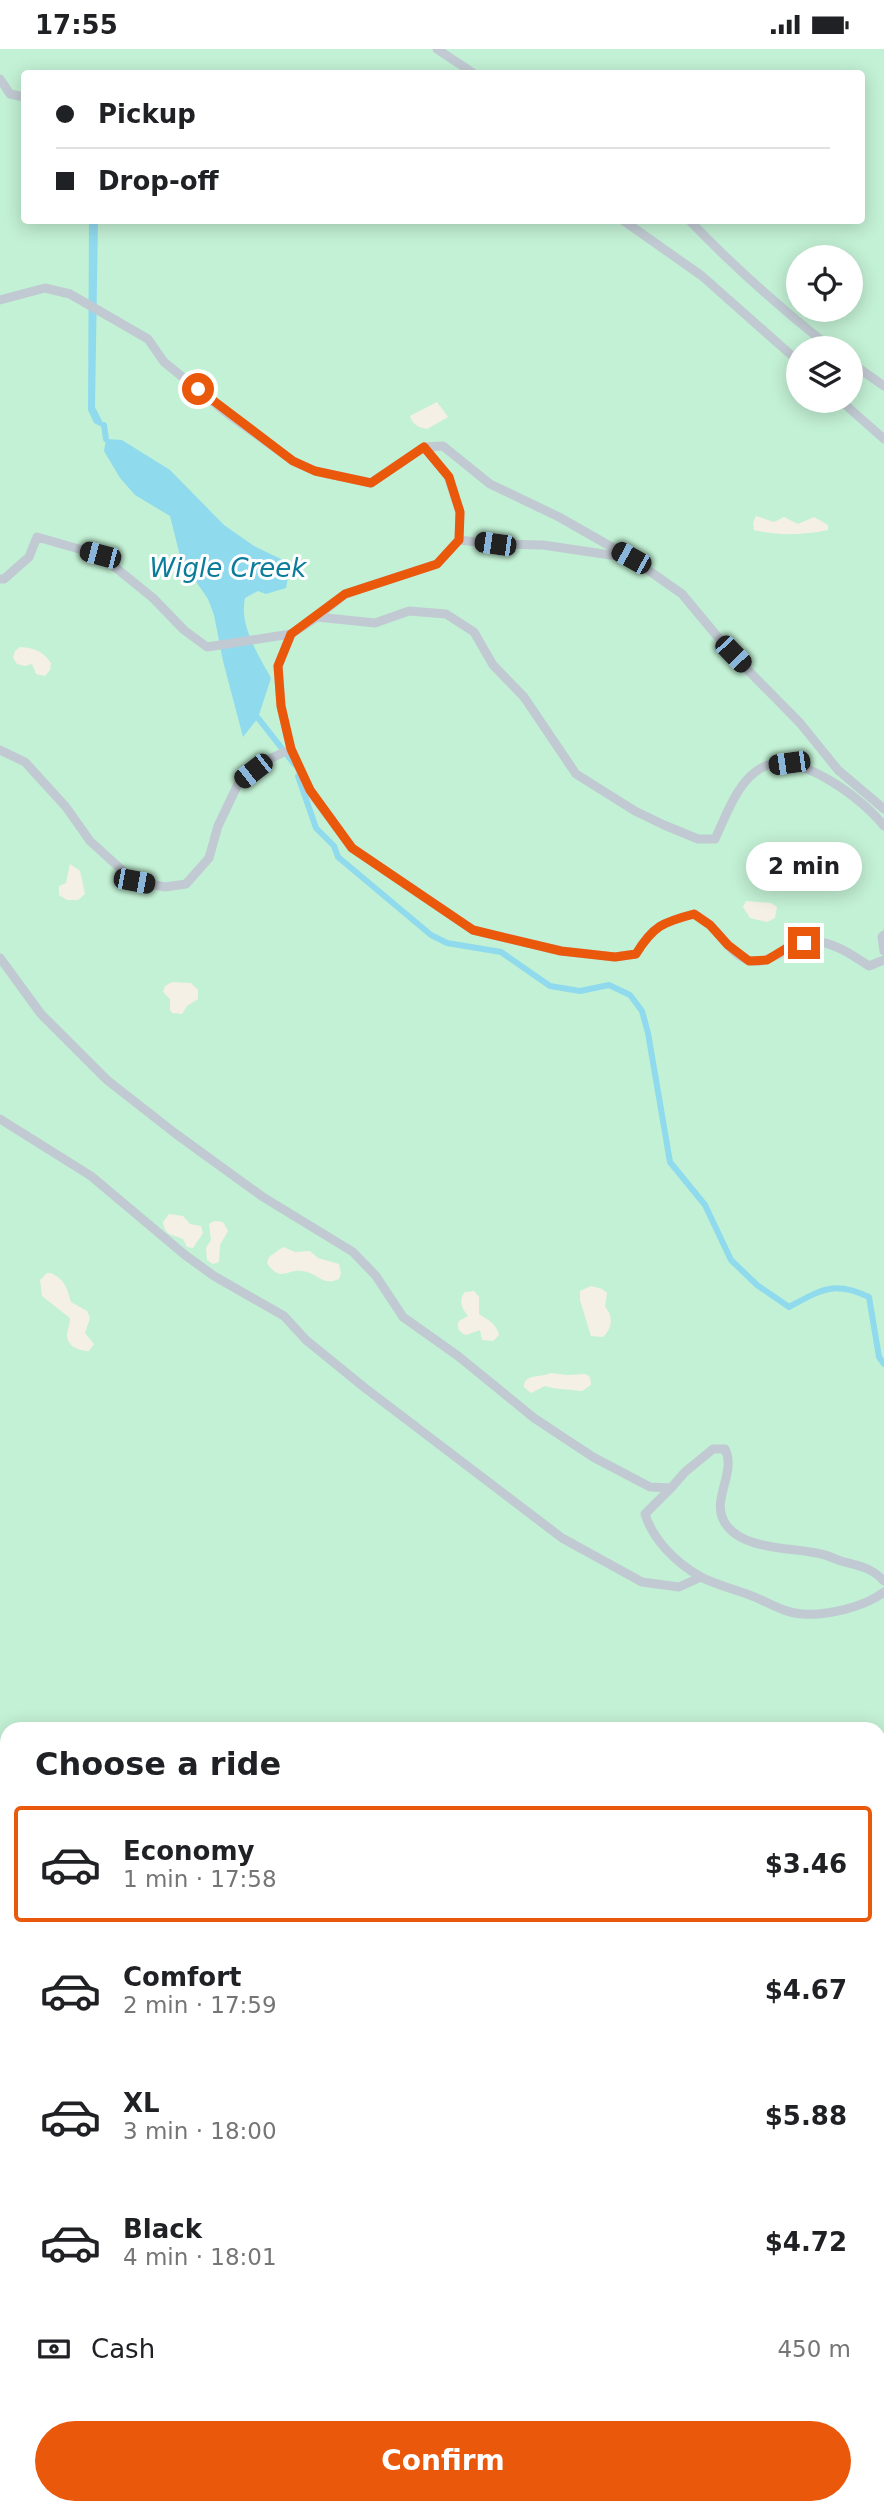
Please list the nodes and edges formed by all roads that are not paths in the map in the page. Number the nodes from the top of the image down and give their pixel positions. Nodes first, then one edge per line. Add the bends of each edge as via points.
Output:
1 (437, 49) edge
2 (468, 70) edge
3 (0, 79) edge
4 (21, 96) edge
5 (628, 224) edge
6 (693, 224) edge
7 (0, 300) edge
8 (817, 336) edge
9 (786, 350) edge
10 (863, 371) edge
11 (884, 386) edge
12 (855, 413) edge
13 (884, 439) edge
14 (424, 447) junction
15 (459, 540) junction
16 (631, 558) junction
17 (0, 579) edge
18 (317, 617) junction
19 (291, 634) junction
20 (291, 749) junction
21 (0, 750) edge
22 (884, 809) edge
23 (884, 826) edge
24 (884, 935) edge
25 (884, 951) edge
26 (0, 958) edge
27 (884, 960) edge
28 (0, 1119) edge
29 (671, 1488) junction
30 (701, 1577) junction
31 (884, 1581) edge
32 (884, 1592) edge

1 - 2 lane
3 - 4 lane via 10,94
5 - 9 lane via 702,276
6 - 8 lane via 743,275
7 - 14 lane via 44,288 70,294 148,339 164,362 228,414 293,461 315,471 371,483
10 - 11 lane
12 - 13 lane
14 - 15 lane via 449,477 460,512
14 - 16 lane via 443,446 490,484
15 - 16 lane via 566,547
15 - 18 lane via 437,564 345,594
16 - 22 lane via 682,594 838,770
17 - 19 lane via 30,557 37,537 100,555 206,647
18 - 19 lane
18 - 23 lane via 374,623 409,611 446,614 474,632 493,665 523,697 576,774 635,811 698,839 715,839 744,783 763,767 789,763 832,780
19 - 20 lane via 278,666
20 - 21 lane via 267,760 239,782 209,857 186,884 165,887 134,881 90,842 25,761
20 - 27 lane via 310,790 352,848 473,930 561,951 615,957 636,954 647,936 664,922 694,914 749,961 767,960 790,946 818,941 869,966
24 - 25 lane
26 - 29 lane via 41,1014 107,1080 263,1196 353,1252 376,1276 403,1317 534,1418 593,1457 650,1487
28 - 30 lane via 91,1177 214,1276 284,1317 365,1388 562,1538 642,1581 679,1587
29 - 30 lane via 645,1514 651,1532
29 - 31 lane via 713,1449 725,1450 729,1458 720,1506 725,1523 741,1537 856,1564 875,1570
30 - 32 lane via 801,1614 835,1612

